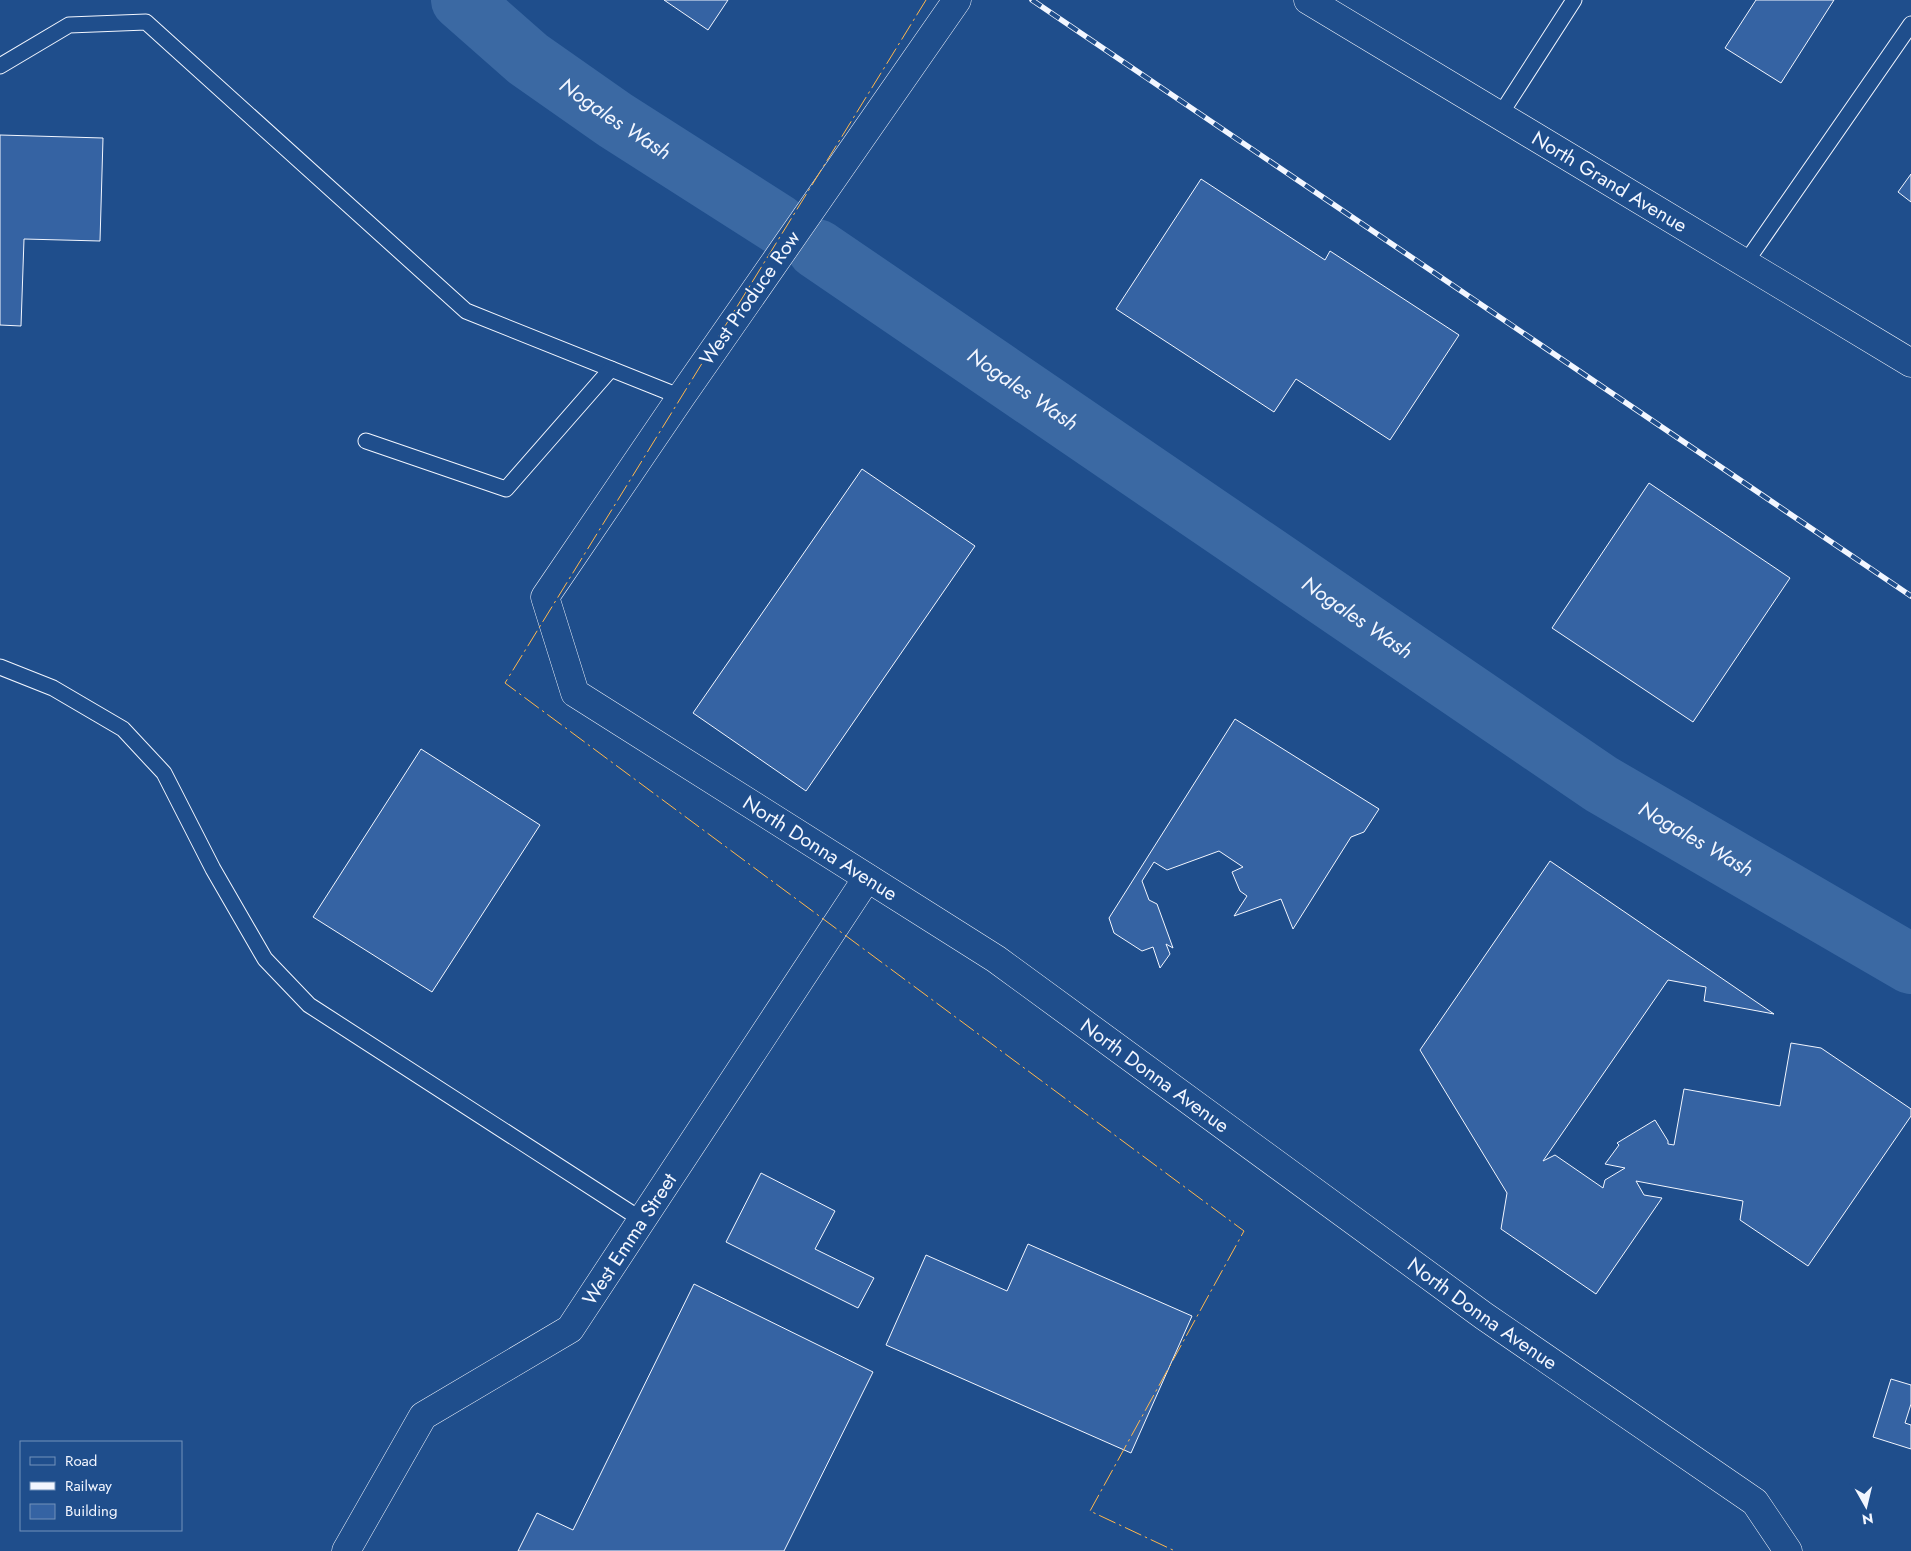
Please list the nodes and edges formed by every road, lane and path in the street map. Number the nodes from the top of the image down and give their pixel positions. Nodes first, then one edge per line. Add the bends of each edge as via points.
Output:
1 (957, 0) edge
2 (1308, 0) edge
3 (1574, 0) edge
4 (1911, 24) edge
5 (0, 66) edge
6 (1500, 115) junction
7 (1746, 262) junction
8 (1911, 363) edge
9 (611, 369) junction
10 (681, 397) junction
11 (366, 441) dead end
12 (545, 598) joint
13 (0, 667) edge
14 (867, 878) junction
15 (642, 1220) junction
16 (346, 1551) edge
17 (1788, 1551) edge

1 - 10 street, West Produce Row
2 - 6 street, North Grand Avenue
3 - 6 lane
4 - 7 lane
5 - 9 lane via 69,25 146,22 466,310
6 - 7 street, North Grand Avenue
7 - 8 street, North Grand Avenue
9 - 10 lane
9 - 11 lane via 506,489
10 - 12 street, West Produce Row
12 - 14 street, North Donna Avenue via 575,693
13 - 15 lane via 53,688 123,729 164,773 213,869 265,958 309,1005
14 - 15 street, West Emma Street
14 - 17 street, North Donna Avenue via 996,959 1484,1316 1754,1502
15 - 16 street, West Emma Street via 570,1329 423,1416

